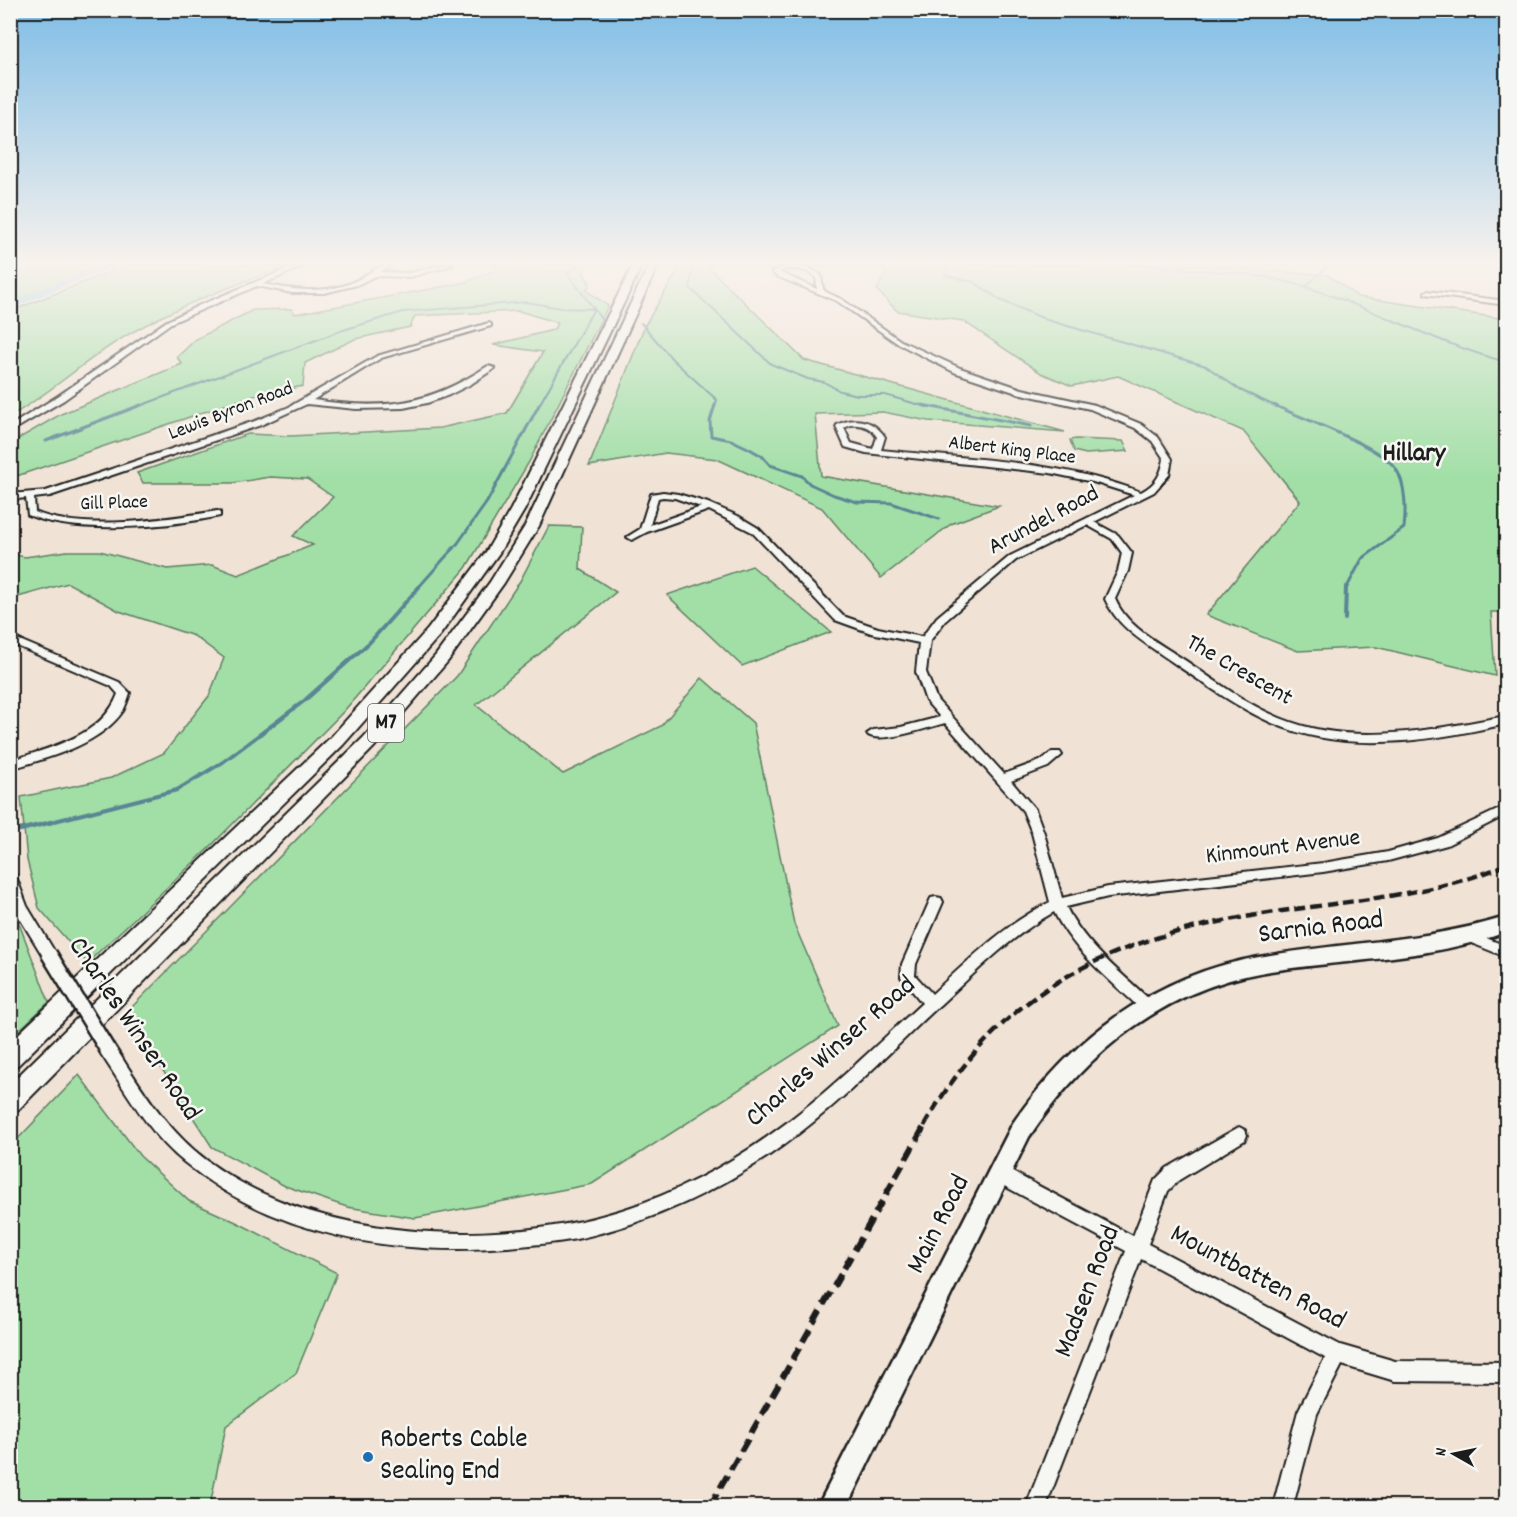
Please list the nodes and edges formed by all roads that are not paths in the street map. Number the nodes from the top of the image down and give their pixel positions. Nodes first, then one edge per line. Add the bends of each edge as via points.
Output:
1 (147, 336) edge
2 (452, 336) edge
3 (604, 336) edge
4 (621, 336) edge
5 (890, 336) edge
6 (491, 368) dead end
7 (305, 401) junction
8 (10, 430) edge
9 (876, 452) junction
10 (1141, 495) junction
11 (10, 497) edge
12 (30, 497) junction
13 (707, 508) junction
14 (218, 514) dead end
15 (1088, 522) junction
16 (646, 525) junction
17 (632, 537) dead end
18 (10, 639) edge
19 (925, 641) junction
20 (947, 719) junction
21 (1506, 720) edge
22 (873, 734) dead end
23 (1056, 755) dead end
24 (10, 765) edge
25 (1003, 779) junction
26 (1506, 810) edge
27 (10, 878) edge
28 (936, 902) dead end
29 (1057, 905) junction
30 (1506, 924) edge
31 (1469, 936) junction
32 (1506, 952) edge
33 (932, 1003) junction
34 (1147, 1006) junction
35 (10, 1058) edge
36 (10, 1101) edge
37 (1239, 1135) dead end
38 (999, 1174) junction
39 (1135, 1247) junction
40 (1337, 1354) junction
41 (1506, 1372) edge
42 (832, 1506) edge
43 (1036, 1506) edge
44 (1282, 1506) edge

1 - 8 street via 80,386
2 - 7 street, Lewis Byron Road via 379,357
3 - 35 highway, M7 via 518,509 492,553 434,632 337,741
4 - 36 highway, M7 via 532,526 497,583 442,658 369,742
5 - 10 street, Arundel Road via 957,370 1020,391 1092,406 1138,426 1155,439 1168,459 1163,479
6 - 7 street via 454,392 416,404 358,409
7 - 12 street, Lewis Byron Road via 249,426
9 - 9 street, Albert King Place via 881,436 871,425 853,423 840,427 852,448
9 - 10 street, Albert King Place via 1073,474
10 - 15 street, Arundel Road
11 - 12 street, Lewis Byron Road
12 - 14 street, Gill Place via 31,513 54,522 108,523
13 - 16 street via 665,523
13 - 16 street via 673,494 661,494 652,499
13 - 19 street via 755,530 839,618 875,631
15 - 19 street, Arundel Road via 1005,564 941,619
15 - 21 street, The Crescent via 1115,537 1127,553 1110,599 1119,617 1158,648 1266,715 1314,732 1366,737 1406,736
16 - 17 street
18 - 24 street via 115,684 124,693 116,715 106,724
19 - 20 street, Arundel Road via 921,672 932,700
20 - 22 street
20 - 25 street, Arundel Road
23 - 25 street via 1044,764
25 - 29 street, Arundel Road via 1033,818
26 - 29 street, Kinmount Avenue via 1451,838 1385,857 1110,892
27 - 33 street, Charles Winser Road, bridge via 20,907 107,1049 170,1137 218,1178 288,1213 362,1233 405,1239 491,1240 582,1229 656,1206 758,1153 814,1112
28 - 33 street via 909,964 908,977
29 - 33 street, Charles Winser Road via 1015,930
29 - 34 street, Arundel Road via 1076,936
30 - 31 main road, Sarnia Road
31 - 32 street
31 - 34 main road, Sarnia Road via 1226,972
34 - 38 main road, Main Road via 1091,1046 1055,1083 1026,1122
37 - 39 street, Madsen Road via 1173,1174 1161,1186
38 - 39 street, Mountbatten Road
38 - 42 main road, Main Road
39 - 40 street, Mountbatten Road
39 - 43 street, Madsen Road
40 - 41 street, Mountbatten Road via 1395,1371
40 - 44 street via 1308,1411

